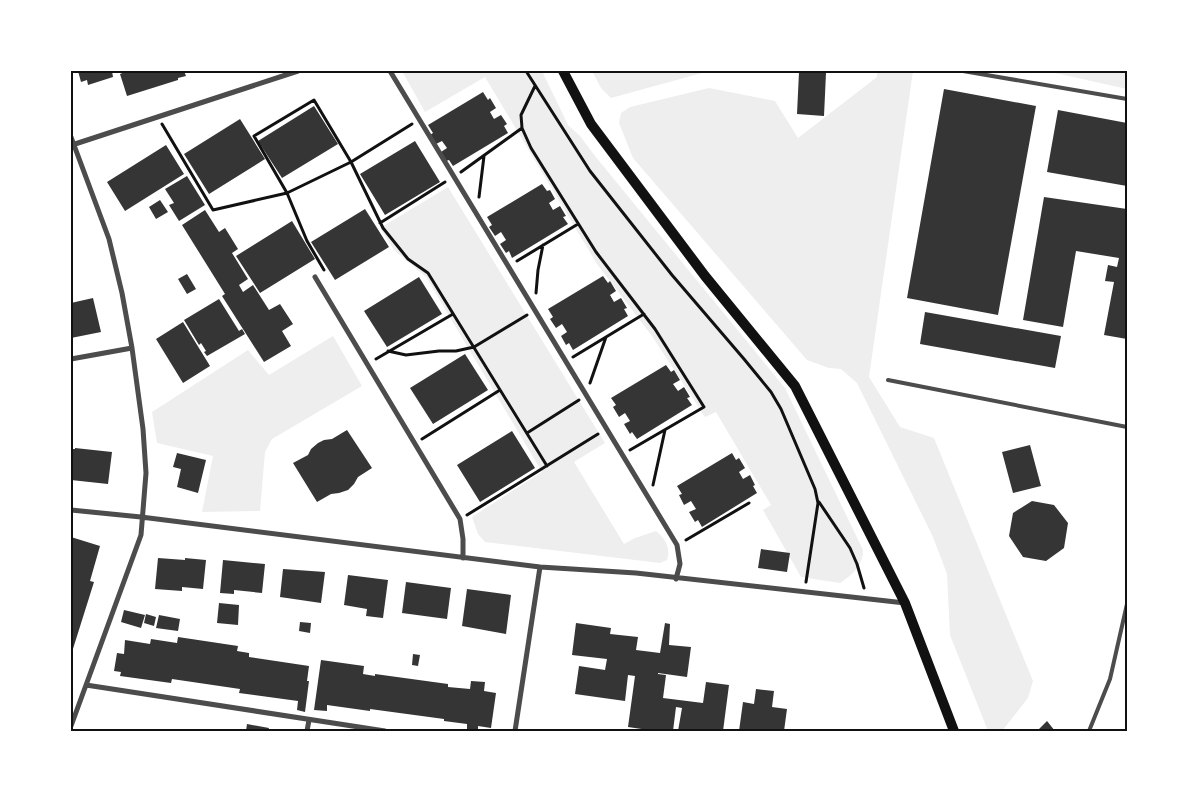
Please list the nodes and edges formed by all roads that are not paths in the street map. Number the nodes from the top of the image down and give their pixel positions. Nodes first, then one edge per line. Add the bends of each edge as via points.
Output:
1 (298, 71) edge
2 (390, 71) edge
3 (563, 71) edge
4 (964, 71) edge
5 (1127, 99) edge
6 (71, 137) edge
7 (72, 144) edge
8 (315, 277) road end
9 (132, 348) junction
10 (71, 359) edge
11 (888, 380) dead end
12 (1127, 427) edge
13 (71, 510) edge
14 (142, 517) junction
15 (463, 558) junction
16 (540, 567) junction
17 (676, 579) junction
18 (905, 603) junction
19 (1127, 604) edge
20 (86, 685) junction
21 (309, 720) junction
22 (71, 726) edge
23 (307, 731) edge
24 (384, 731) edge
25 (515, 731) edge
26 (954, 731) edge
27 (1089, 731) edge

1 - 7 street
2 - 17 street via 677,545 680,564
3 - 18 main road via 597,132 705,276 795,386
4 - 5 lane
6 - 7 street
7 - 9 street via 109,239
8 - 15 street via 460,519
9 - 10 street
9 - 14 street via 146,473
11 - 12 lane
13 - 14 street
14 - 15 street
14 - 20 street via 141,535
15 - 16 street
16 - 17 street
16 - 25 street
17 - 18 street
18 - 26 main road
19 - 27 lane via 1110,679
20 - 21 street
20 - 22 street
21 - 23 street
21 - 24 street

